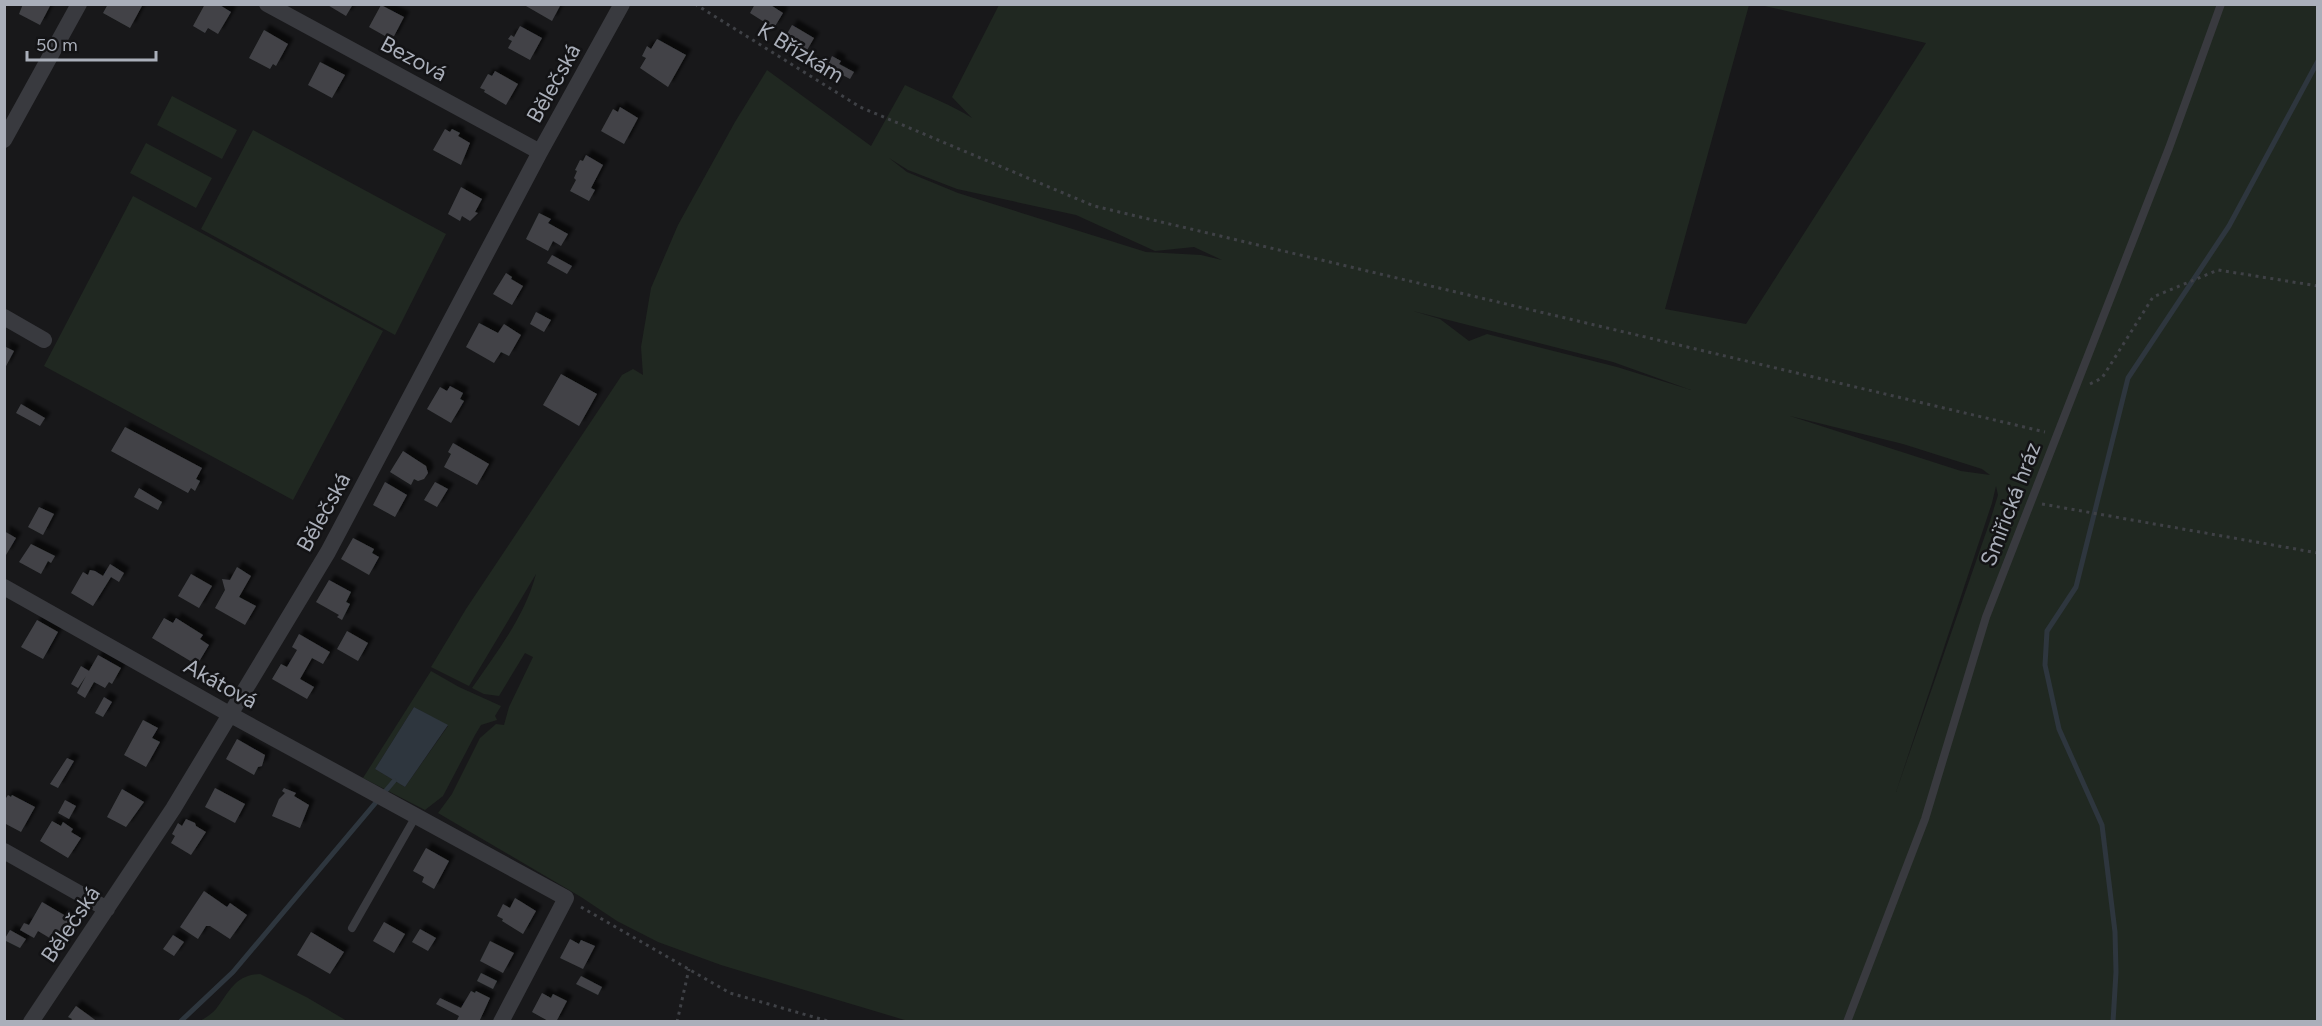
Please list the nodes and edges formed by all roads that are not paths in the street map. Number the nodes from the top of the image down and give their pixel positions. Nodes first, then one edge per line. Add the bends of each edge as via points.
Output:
1 (79, 4) edge
2 (267, 4) edge
3 (622, 4) edge
4 (2221, 4) edge
5 (4, 140) edge
6 (540, 152) junction
7 (4, 317) edge
8 (44, 340) dead end
9 (4, 586) edge
10 (231, 715) junction
11 (416, 816) junction
12 (4, 851) edge
13 (107, 909) junction
14 (352, 928) dead end
15 (31, 1022) edge
16 (501, 1022) edge
17 (1847, 1022) edge

1 - 5 street
2 - 6 street, Bezová
3 - 6 street, Bělečská
4 - 17 lane, Smiřická hráz via 1986,617 1925,819
6 - 10 street, Bělečská via 327,552
7 - 8 street
9 - 10 street, Akátová
10 - 11 street, Akátová
10 - 13 street, Bělečská
11 - 14 lane
11 - 16 street, Akátová via 566,898
12 - 13 street
13 - 15 street, Bělečská

